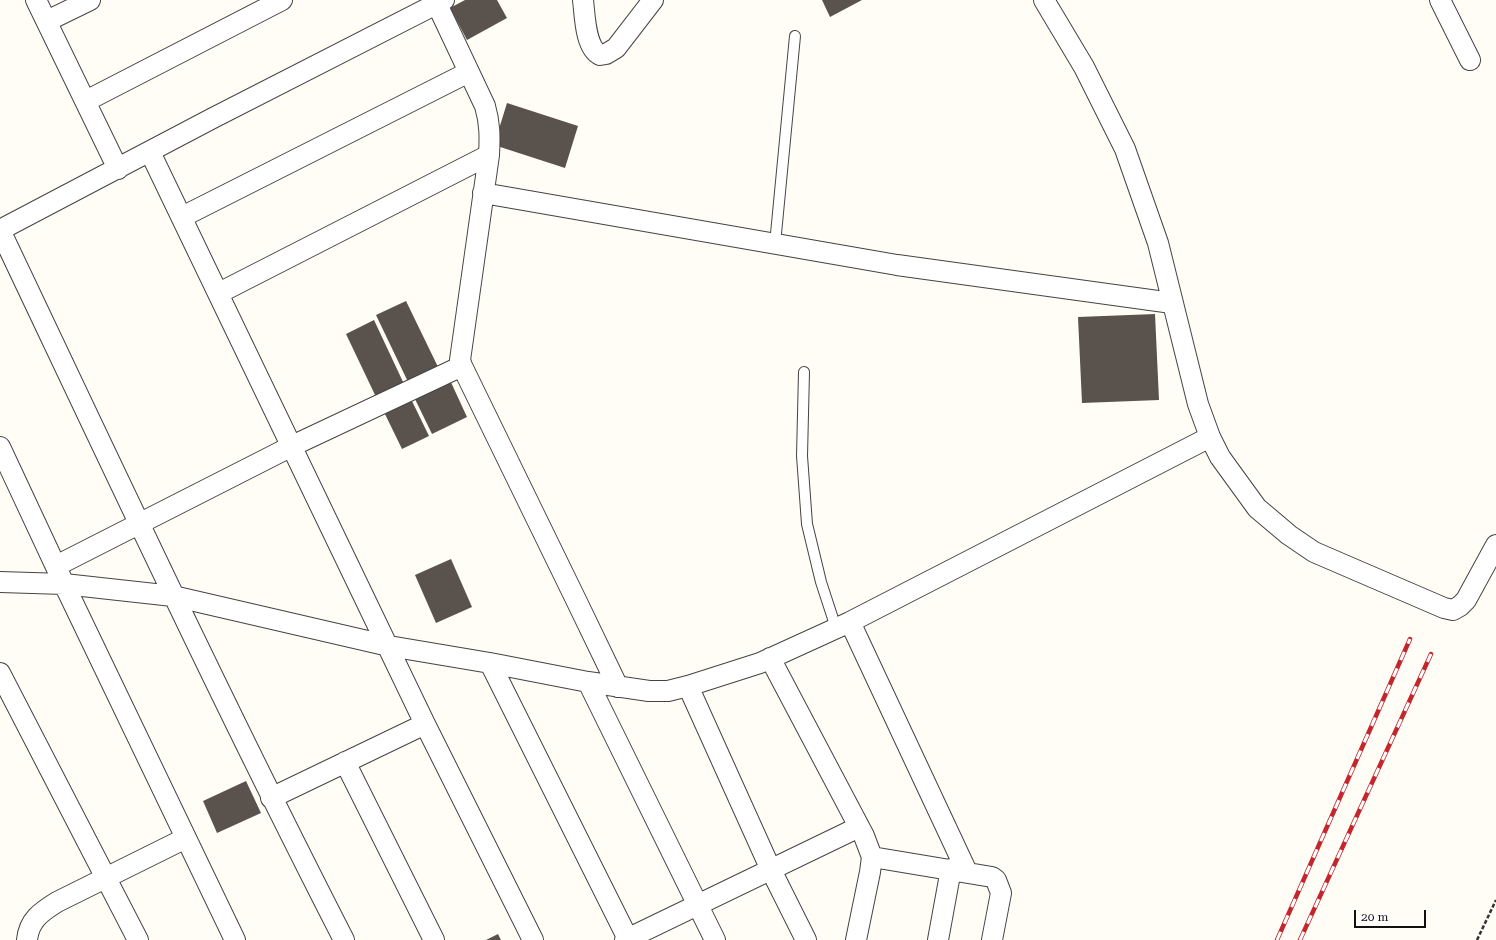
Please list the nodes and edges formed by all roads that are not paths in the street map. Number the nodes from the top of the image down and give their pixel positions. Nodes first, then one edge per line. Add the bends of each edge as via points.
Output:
1 (36, 0) edge
2 (90, 0) edge
3 (282, 0) edge
4 (582, 0) edge
5 (654, 0) edge
6 (1044, 0) edge
7 (1440, 0) edge
8 (439, 1) edge
9 (47, 21) junction
10 (795, 36) dead end
11 (1470, 60) dead end
12 (469, 72) junction
13 (86, 101) junction
14 (150, 152) junction
15 (489, 155) junction
16 (118, 169) junction
17 (483, 193) junction
18 (182, 217) junction
19 (775, 244) junction
20 (218, 293) junction
21 (1172, 303) junction
22 (462, 366) junction
23 (804, 372) dead end
24 (1210, 438) junction
25 (292, 446) junction
26 (0, 447) edge
27 (140, 524) junction
28 (1496, 545) edge
29 (60, 575) junction
30 (0, 582) edge
31 (173, 596) junction
32 (843, 625) junction
33 (389, 646) junction
34 (770, 658) junction
35 (490, 663) junction
36 (0, 673) edge
37 (588, 682) junction
38 (688, 686) junction
39 (618, 687) junction
40 (425, 724) junction
41 (345, 762) junction
42 (271, 798) junction
43 (859, 827) junction
44 (186, 838) junction
45 (872, 857) junction
46 (771, 870) junction
47 (959, 871) junction
48 (106, 878) junction
49 (697, 906) junction
50 (627, 939) edge
51 (27, 940) edge
52 (138, 940) edge
53 (235, 940) edge
54 (344, 940) edge
55 (434, 940) edge
56 (533, 940) edge
57 (715, 940) edge
58 (806, 940) edge
59 (856, 940) edge
60 (938, 940) edge
61 (992, 940) edge

1 - 9 street
2 - 9 street
3 - 13 street
4 - 5 street via 589,45 600,55 616,48
6 - 21 street via 1084,67 1125,149 1158,244
7 - 11 street
8 - 12 street
8 - 14 street
9 - 13 street
10 - 19 lane
12 - 15 street via 490,120
12 - 18 street
13 - 16 street
14 - 16 street
14 - 18 street
15 - 17 street
15 - 20 street
16 - 27 street via 0,230
17 - 19 street
17 - 22 street via 460,353
18 - 20 street
19 - 21 street via 897,265
20 - 25 street
21 - 24 street via 1198,404
22 - 25 street
22 - 39 street
23 - 32 lane via 802,456 807,524 821,582
24 - 28 street via 1220,457 1257,508 1289,535 1314,552 1444,608 1453,610 1466,600
24 - 32 street
25 - 27 street
25 - 33 street
26 - 29 street
27 - 29 street
27 - 31 street
29 - 30 street
29 - 31 street
29 - 44 street
31 - 33 street
31 - 42 street
32 - 34 street
32 - 47 street
33 - 35 street
33 - 40 street
34 - 38 street
34 - 43 street
35 - 37 street
35 - 50 street
36 - 48 street
37 - 39 street
37 - 49 street
38 - 39 street via 661,691
38 - 46 street
40 - 41 street
40 - 56 street
41 - 42 street
41 - 55 street
42 - 54 street
43 - 45 street
43 - 46 street
44 - 48 street
44 - 53 street
45 - 47 street
45 - 59 street
46 - 49 street
46 - 58 street
47 - 60 street
47 - 61 street via 992,877 1000,886 1002,893
48 - 51 street via 43,911 32,922
48 - 52 street
49 - 50 street
49 - 57 street

